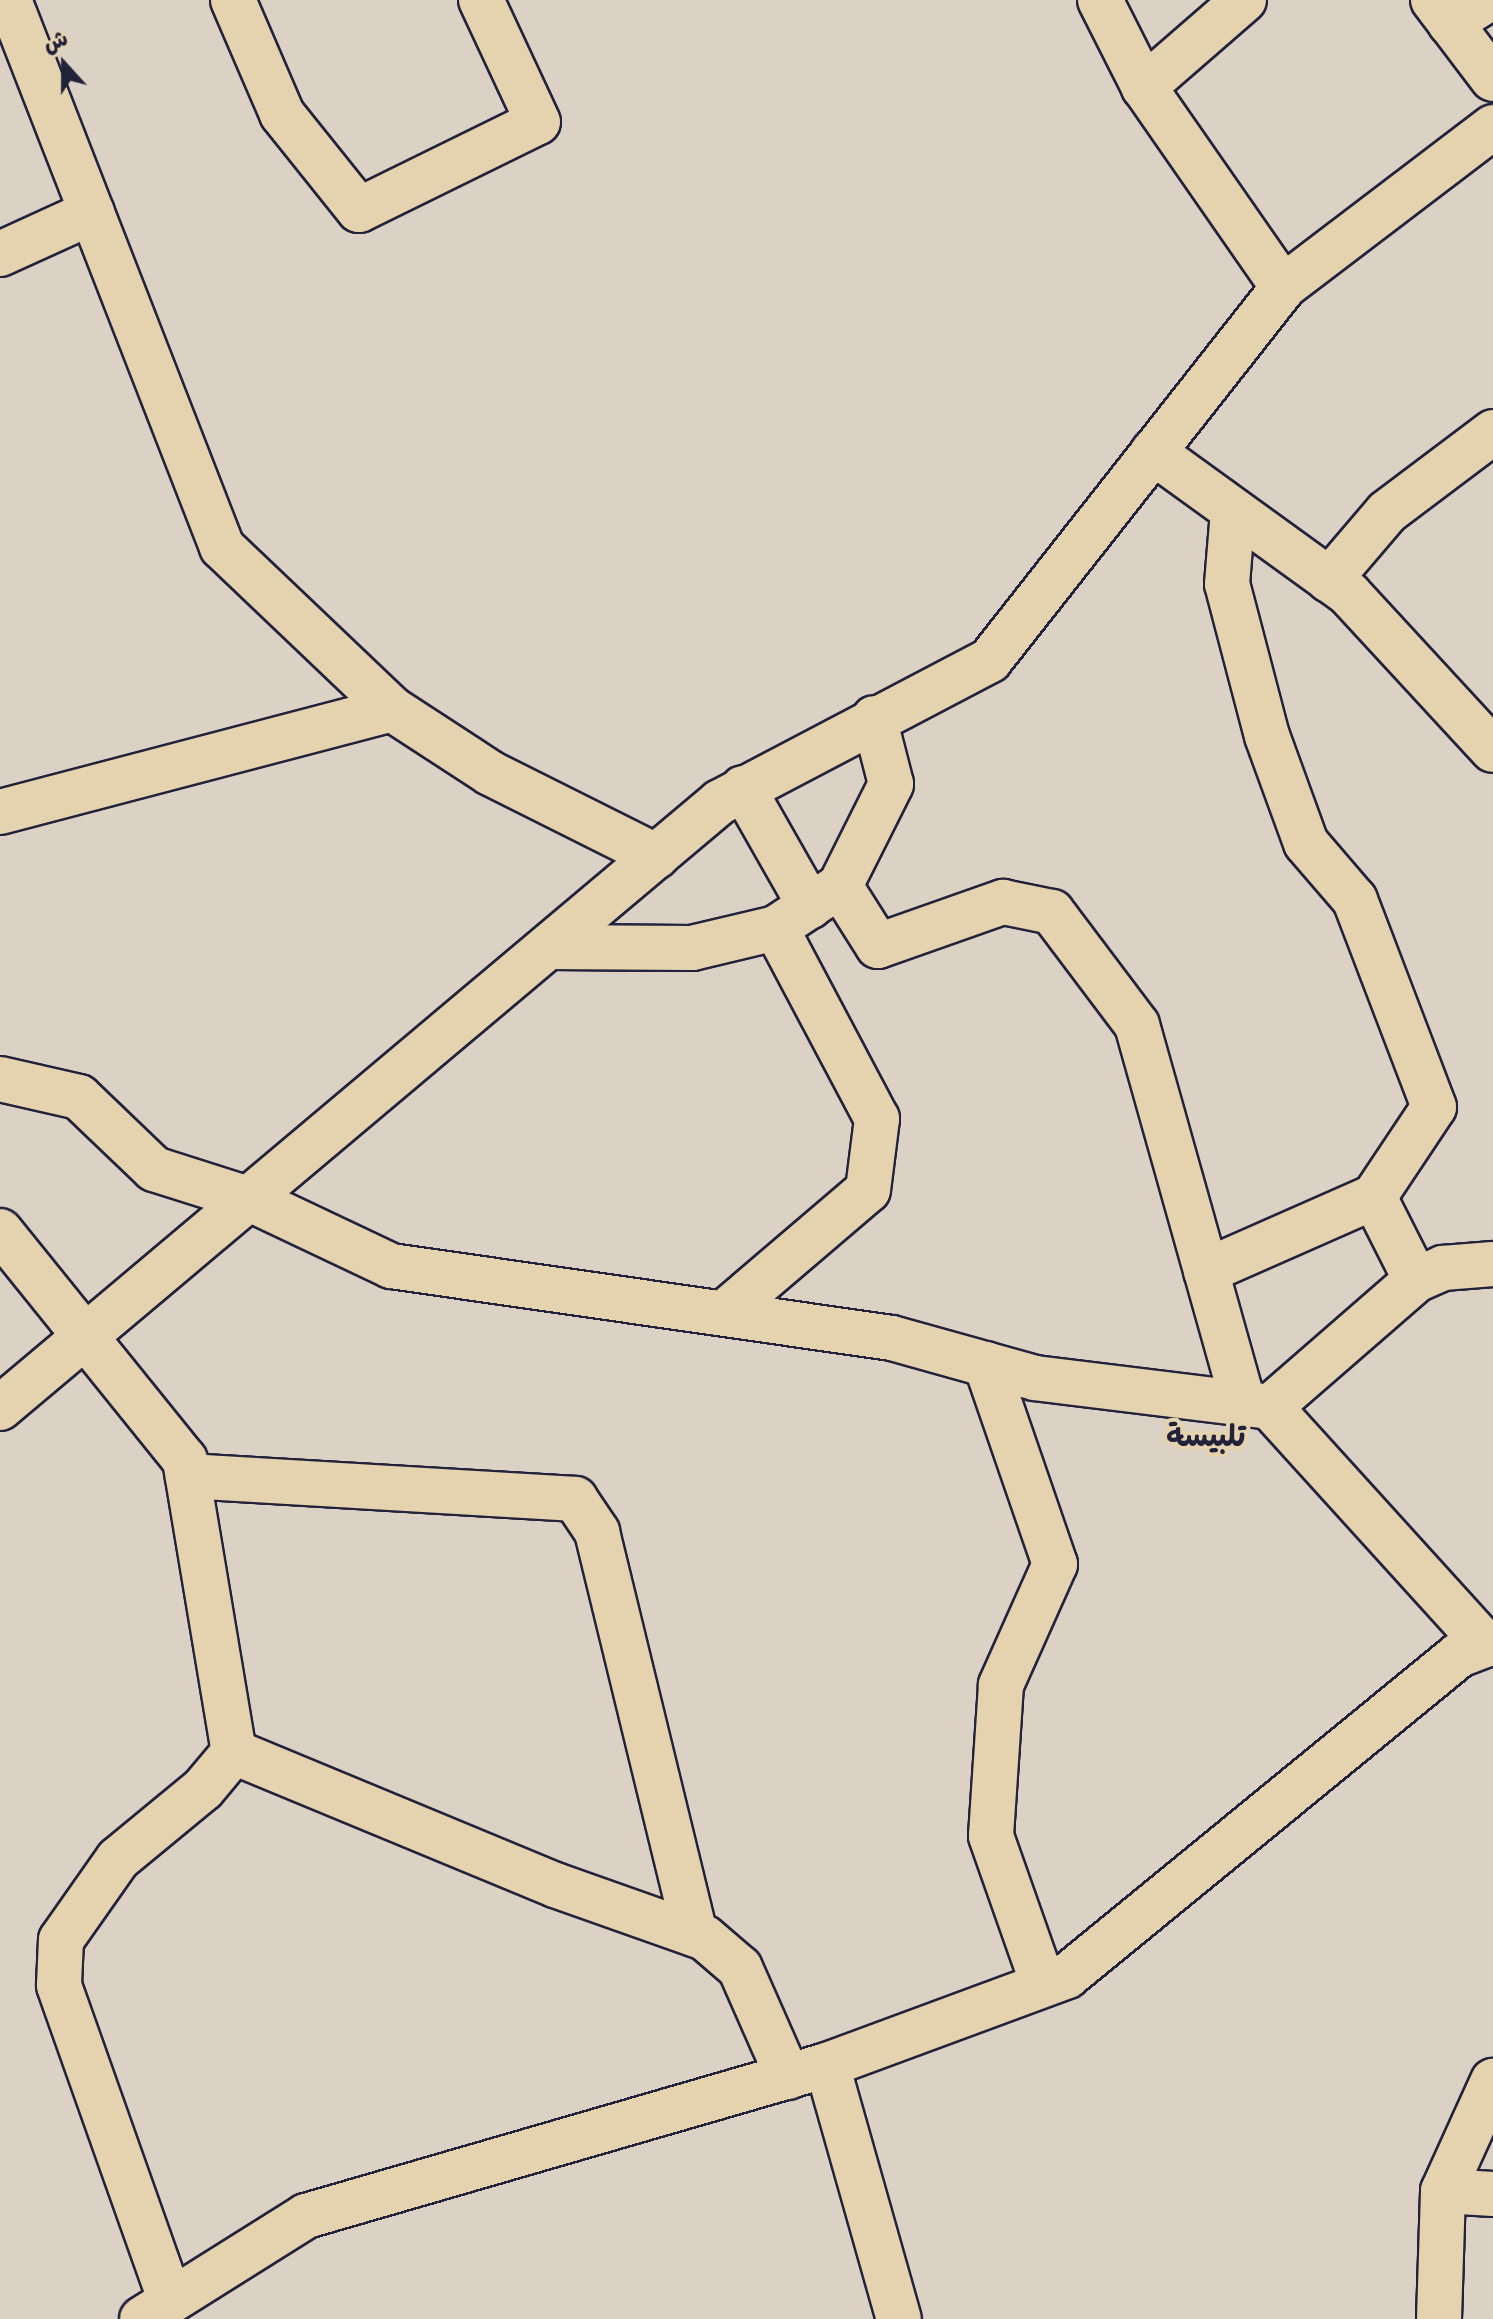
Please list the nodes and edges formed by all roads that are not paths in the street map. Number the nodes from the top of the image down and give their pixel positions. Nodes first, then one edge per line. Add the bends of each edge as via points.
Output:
1 (9, 0) edge
2 (233, 0) edge
3 (481, 0) edge
4 (1100, 0) edge
5 (1244, 0) edge
6 (1487, 0) edge
7 (1441, 12) edge
8 (1493, 79) edge
9 (1144, 87) junction
10 (1493, 127) edge
11 (92, 212) junction
12 (0, 254) edge
13 (1283, 287) junction
14 (1493, 432) edge
15 (1153, 452) junction
16 (1233, 511) junction
17 (1329, 580) junction
18 (392, 709) junction
19 (874, 718) junction
20 (1493, 750) edge
21 (743, 788) junction
22 (0, 812) edge
23 (656, 856) junction
24 (809, 907) junction
25 (549, 947) junction
26 (0, 1079) edge
27 (1374, 1197) junction
28 (252, 1200) junction
29 (0, 1231) edge
30 (1493, 1264) edge
31 (1206, 1271) junction
32 (1416, 1280) junction
33 (724, 1313) junction
34 (86, 1333) junction
35 (986, 1364) junction
36 (1256, 1404) junction
37 (0, 1408) edge
38 (188, 1476) junction
39 (1489, 1643) edge
40 (234, 1752) junction
41 (695, 1934) junction
42 (1043, 1984) junction
43 (808, 2071) junction
44 (1493, 2081) edge
45 (1443, 2191) junction
46 (1493, 2194) edge
47 (178, 2304) edge
48 (899, 2319) edge
49 (1439, 2319) edge

1 - 11 street
2 - 3 street via 282,114 359,210 538,122
4 - 9 street
5 - 9 street
6 - 7 street
7 - 8 street
9 - 13 street
10 - 13 street
11 - 12 street
11 - 18 street via 222,547
13 - 15 street
14 - 17 street via 1387,512
15 - 16 street
15 - 19 street via 990,660
16 - 17 street
16 - 27 street via 1227,584 1267,736 1306,843 1355,900 1434,1107
17 - 20 street
18 - 22 street
18 - 23 street via 490,773
19 - 21 street
19 - 24 street via 891,784
21 - 23 street
21 - 24 street
23 - 25 street
24 - 25 street via 692,948
24 - 31 street via 878,946 1003,902 1052,912 1137,1025
24 - 33 street via 877,1119 868,1190
25 - 28 street
26 - 28 street via 79,1097 154,1169
27 - 31 street
27 - 32 street
28 - 33 street via 391,1266
28 - 34 street
29 - 34 street
30 - 32 street via 1443,1268
31 - 36 street
32 - 36 street
33 - 35 street via 892,1338
34 - 37 street
34 - 38 street via 185,1460
35 - 36 street via 1035,1378
35 - 42 street via 1055,1564 1001,1685 991,1836
36 - 39 street
38 - 40 street
38 - 41 street via 575,1499 587,1510
39 - 42 street via 1459,1655 1067,1976
40 - 41 street
40 - 47 street via 203,1789 118,1859 61,1940 59,1985
41 - 43 street via 740,1968
42 - 43 street
43 - 47 street via 306,2216
43 - 48 street
44 - 45 street
45 - 46 street
45 - 49 street

